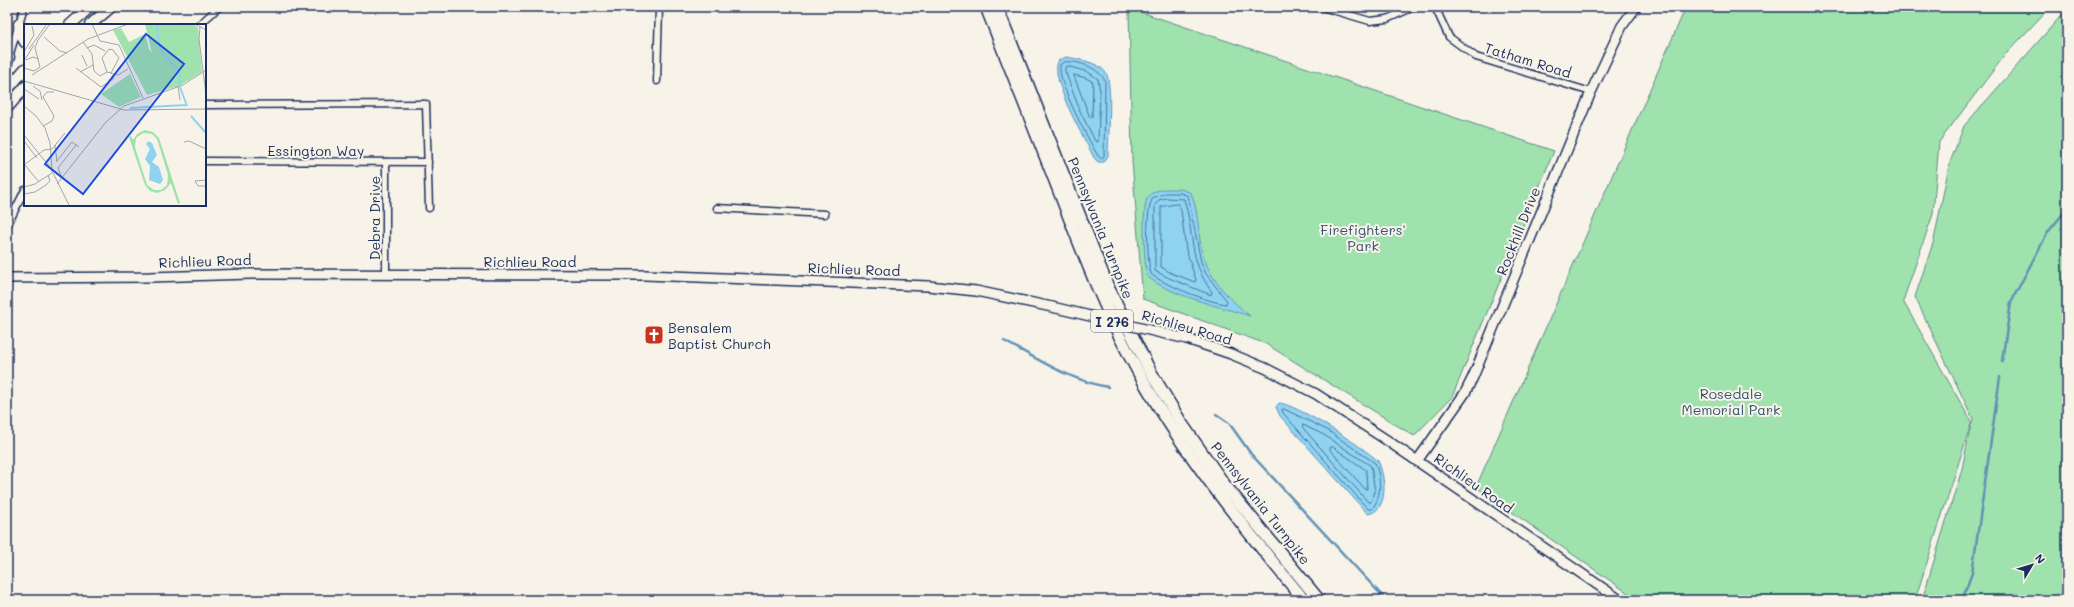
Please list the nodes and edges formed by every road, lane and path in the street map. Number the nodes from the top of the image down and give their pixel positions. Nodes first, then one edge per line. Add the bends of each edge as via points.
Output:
1 (24, 7) edge
2 (90, 7) edge
3 (111, 7) edge
4 (219, 7) edge
5 (659, 7) edge
6 (986, 7) edge
7 (997, 7) edge
8 (1322, 7) edge
9 (1414, 7) edge
10 (1435, 7) edge
11 (1636, 7) edge
12 (18, 24) junction
13 (71, 24) edge
14 (91, 24) edge
15 (199, 24) edge
16 (24, 40) edge
17 (8, 60) edge
18 (24, 70) edge
19 (657, 81) dead end
20 (24, 88) edge
21 (7, 90) edge
22 (1591, 92) junction
23 (206, 104) edge
24 (7, 108) edge
25 (206, 161) edge
26 (386, 162) junction
27 (428, 162) junction
28 (24, 192) edge
29 (430, 208) dead end
30 (717, 208) dead end
31 (825, 214) dead end
32 (7, 226) edge
33 (386, 274) junction
34 (7, 278) edge
35 (1417, 461) junction
36 (1304, 600) edge
37 (1319, 600) edge
38 (1620, 600) edge

1 - 12 street
2 - 13 main road
3 - 14 main road
4 - 15 street
5 - 19 street
6 - 36 highway, Pennsylvania Turnpike / I 276 via 1090,272 1130,356 1155,401 1197,465
7 - 37 highway, Pennsylvania Turnpike / I 276 via 1108,286 1149,369 1182,424 1224,484
8 - 9 street via 1370,21 1387,19
10 - 22 street, Tatham Road via 1449,37 1476,57
11 - 22 main road, Rockhill Drive via 1622,26
12 - 16 main road
12 - 17 street
18 - 21 main road
20 - 24 main road
22 - 35 main road, Rockhill Drive via 1466,393
23 - 27 street via 426,104
25 - 26 street, Essington Way
26 - 27 street, Essington Way
26 - 33 street, Debra Drive
27 - 29 street
28 - 32 street
30 - 31 street
33 - 34 main road, Richlieu Road
33 - 35 main road, Richlieu Road, bridge via 644,275 928,286 976,291 1187,339 1231,354 1290,379
35 - 38 main road, Richlieu Road

